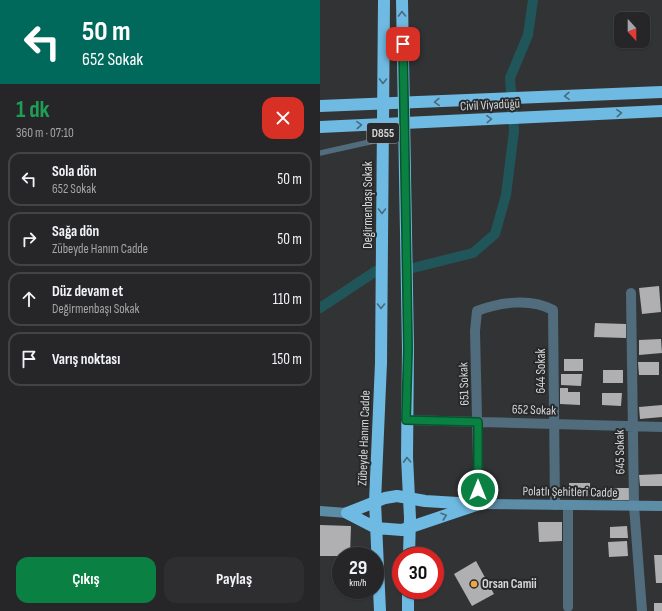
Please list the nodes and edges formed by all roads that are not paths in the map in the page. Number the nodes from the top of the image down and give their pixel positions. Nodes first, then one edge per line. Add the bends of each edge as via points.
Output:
1 (384, 0) edge
2 (402, 0) edge
3 (662, 92) edge
4 (320, 106) edge
5 (662, 111) edge
6 (320, 127) edge
7 (383, 139) junction
8 (320, 153) edge
9 (382, 267) joint
10 (631, 293) dead end
11 (553, 310) joint
12 (406, 420) junction
13 (478, 422) junction
14 (554, 424) junction
15 (633, 426) junction
16 (662, 427) edge
17 (410, 499) junction
18 (375, 502) junction
19 (478, 504) junction
20 (555, 505) junction
21 (568, 505) junction
22 (634, 506) junction
23 (662, 506) edge
24 (320, 511) edge
25 (347, 513) junction
26 (376, 528) junction
27 (410, 528) junction
28 (409, 547) edge
29 (408, 599) edge
30 (568, 607) dead end
31 (380, 611) edge
32 (408, 611) edge
33 (642, 611) edge

1 -> 7 highway, Değirmenbaşı Sokak / D855
12 -> 2 highway, D855 via 408,349
3 -> 4 highway, Civil Viyadüğü, bridge
6 -> 5 highway, Civil Viyadüğü, bridge
7 - 8 lane
7 -> 9 highway, Değirmenbaşı Sokak / D855
9 -> 18 highway, Zübeyde Hanım Cadde / D855 via 379,443
10 - 15 street, 645 Sokak
11 - 13 street, 651 Sokak via 544,305 515,303 478,312
11 - 14 street, 644 Sokak
12 - 13 street, 652 Sokak
17 -> 12 highway, D855
13 - 14 street, 652 Sokak
13 - 19 street, 651 Sokak
14 - 15 street, 652 Sokak
14 - 20 street, 644 Sokak
15 - 16 street, 652 Sokak
15 - 22 street, 645 Sokak
17 - 18 highway via 397,496
17 - 19 highway
17 - 27 highway, D855
18 - 25 highway
18 - 26 highway, Zübeyde Hanım Cadde / D855
19 - 20 street, Polatlı Şehitleri Cadde
27 -> 19 highway
20 - 21 street, Polatlı Şehitleri Cadde
21 - 22 street, Polatlı Şehitleri Cadde
21 - 30 street
22 - 23 street, Polatlı Şehitleri Cadde
22 - 33 street, 645 Sokak
24 - 25 street
25 - 26 highway
26 - 27 highway via 392,531
26 - 31 highway, Zübeyde Hanım Cadde / D855
27 - 28 highway, D855
29 - 32 highway

